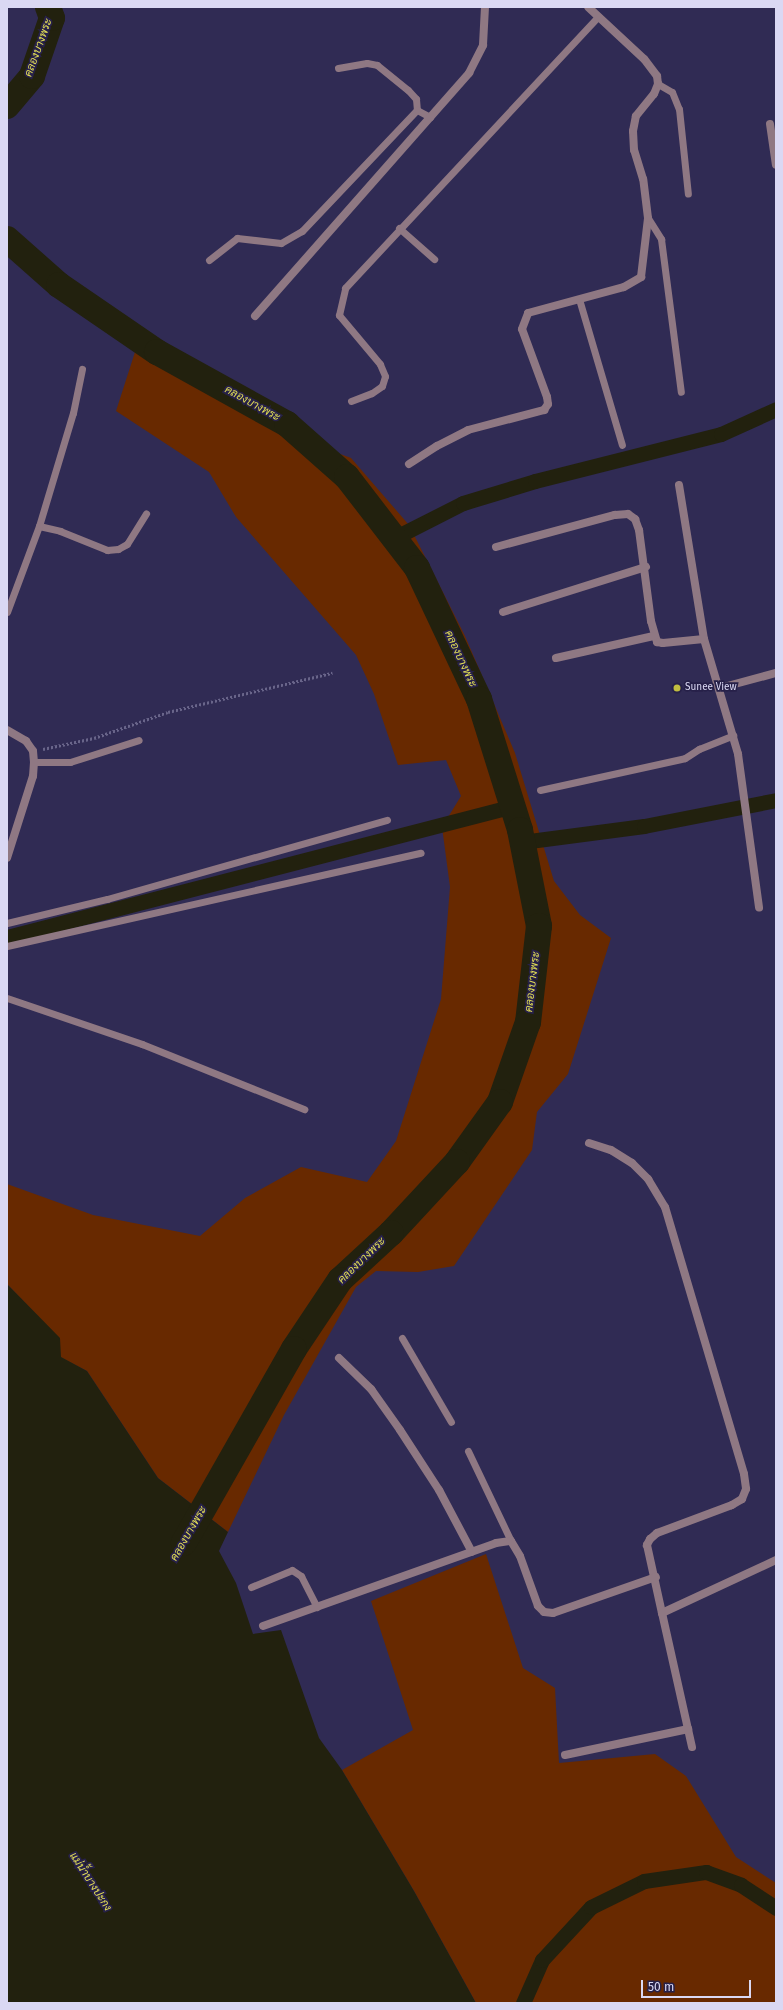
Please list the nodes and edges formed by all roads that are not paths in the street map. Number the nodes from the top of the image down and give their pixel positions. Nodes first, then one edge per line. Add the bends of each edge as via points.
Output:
1 (485, 7) edge
2 (588, 7) edge
3 (598, 17) junction
4 (338, 68) dead end
5 (658, 84) junction
6 (417, 110) junction
7 (430, 117) junction
8 (770, 124) dead end
9 (776, 165) edge
10 (688, 194) dead end
11 (648, 218) junction
12 (399, 228) junction
13 (434, 259) dead end
14 (209, 260) dead end
15 (579, 299) junction
16 (255, 316) dead end
17 (82, 369) dead end
18 (681, 392) dead end
19 (351, 401) dead end
20 (622, 445) dead end
21 (409, 464) dead end
22 (679, 485) dead end
23 (146, 513) dead end
24 (39, 526) junction
25 (496, 547) dead end
26 (646, 567) junction
27 (7, 612) edge
28 (503, 612) dead end
29 (654, 636) junction
30 (704, 639) junction
31 (556, 658) dead end
32 (776, 673) edge
33 (720, 688) junction
34 (7, 730) edge
35 (734, 735) junction
36 (139, 740) dead end
37 (34, 762) junction
38 (540, 790) dead end
39 (386, 820) dead end
40 (420, 853) dead end
41 (7, 858) edge
42 (759, 908) dead end
43 (7, 923) edge
44 (7, 946) edge
45 (7, 998) edge
46 (304, 1109) dead end
47 (590, 1143) dead end
48 (402, 1338) dead end
49 (339, 1358) dead end
50 (451, 1422) dead end
51 (468, 1451) dead end
52 (511, 1541) junction
53 (472, 1552) junction
54 (776, 1560) edge
55 (656, 1577) junction
56 (251, 1587) dead end
57 (317, 1607) junction
58 (662, 1613) junction
59 (263, 1626) dead end
60 (688, 1729) junction
61 (692, 1747) dead end
62 (565, 1755) dead end

1 - 7 street via 483,45 477,60 469,73
2 - 3 street
3 - 5 street via 644,59 657,76
3 - 12 lane
4 - 6 lane via 367,63 377,66 408,90 416,99
5 - 10 lane via 672,92 680,109
5 - 11 street via 654,94 636,116 633,131 634,150
6 - 7 lane
6 - 14 lane via 302,231 281,243 237,238
7 - 16 street
8 - 9 street
11 - 15 street via 641,277 624,287
11 - 18 lane via 661,239
12 - 13 lane
12 - 19 lane via 345,288 340,301 339,315 380,364 385,376 382,386
15 - 20 lane
15 - 21 street via 528,313 524,320 522,329 547,397 548,404 544,410 468,430
17 - 24 lane via 73,413
22 - 30 street
23 - 24 lane via 128,544 118,549 106,550 60,531
24 - 27 lane
25 - 26 street via 614,515 628,514 635,520 639,530
26 - 28 street
26 - 29 street
29 - 30 street via 657,642 663,644
29 - 31 street
30 - 33 street
32 - 33 street
33 - 35 street
34 - 37 street via 26,741 33,751
35 - 38 lane via 699,749 685,758
35 - 42 street
36 - 37 lane via 70,762
37 - 41 street via 33,776
39 - 43 lane via 107,899
40 - 44 lane
45 - 46 lane via 142,1044
47 - 55 street via 611,1150 632,1163 648,1179 666,1207 744,1474 746,1489 742,1499 657,1533 650,1539 647,1545
48 - 50 lane
49 - 53 street via 371,1389 400,1430 439,1490
51 - 52 lane
52 - 53 street
52 - 55 street via 520,1556 538,1606 544,1612 553,1613
53 - 57 street
54 - 58 street
55 - 58 street
56 - 57 lane via 292,1570 301,1576
57 - 59 street
58 - 60 street
60 - 61 street
60 - 62 street

